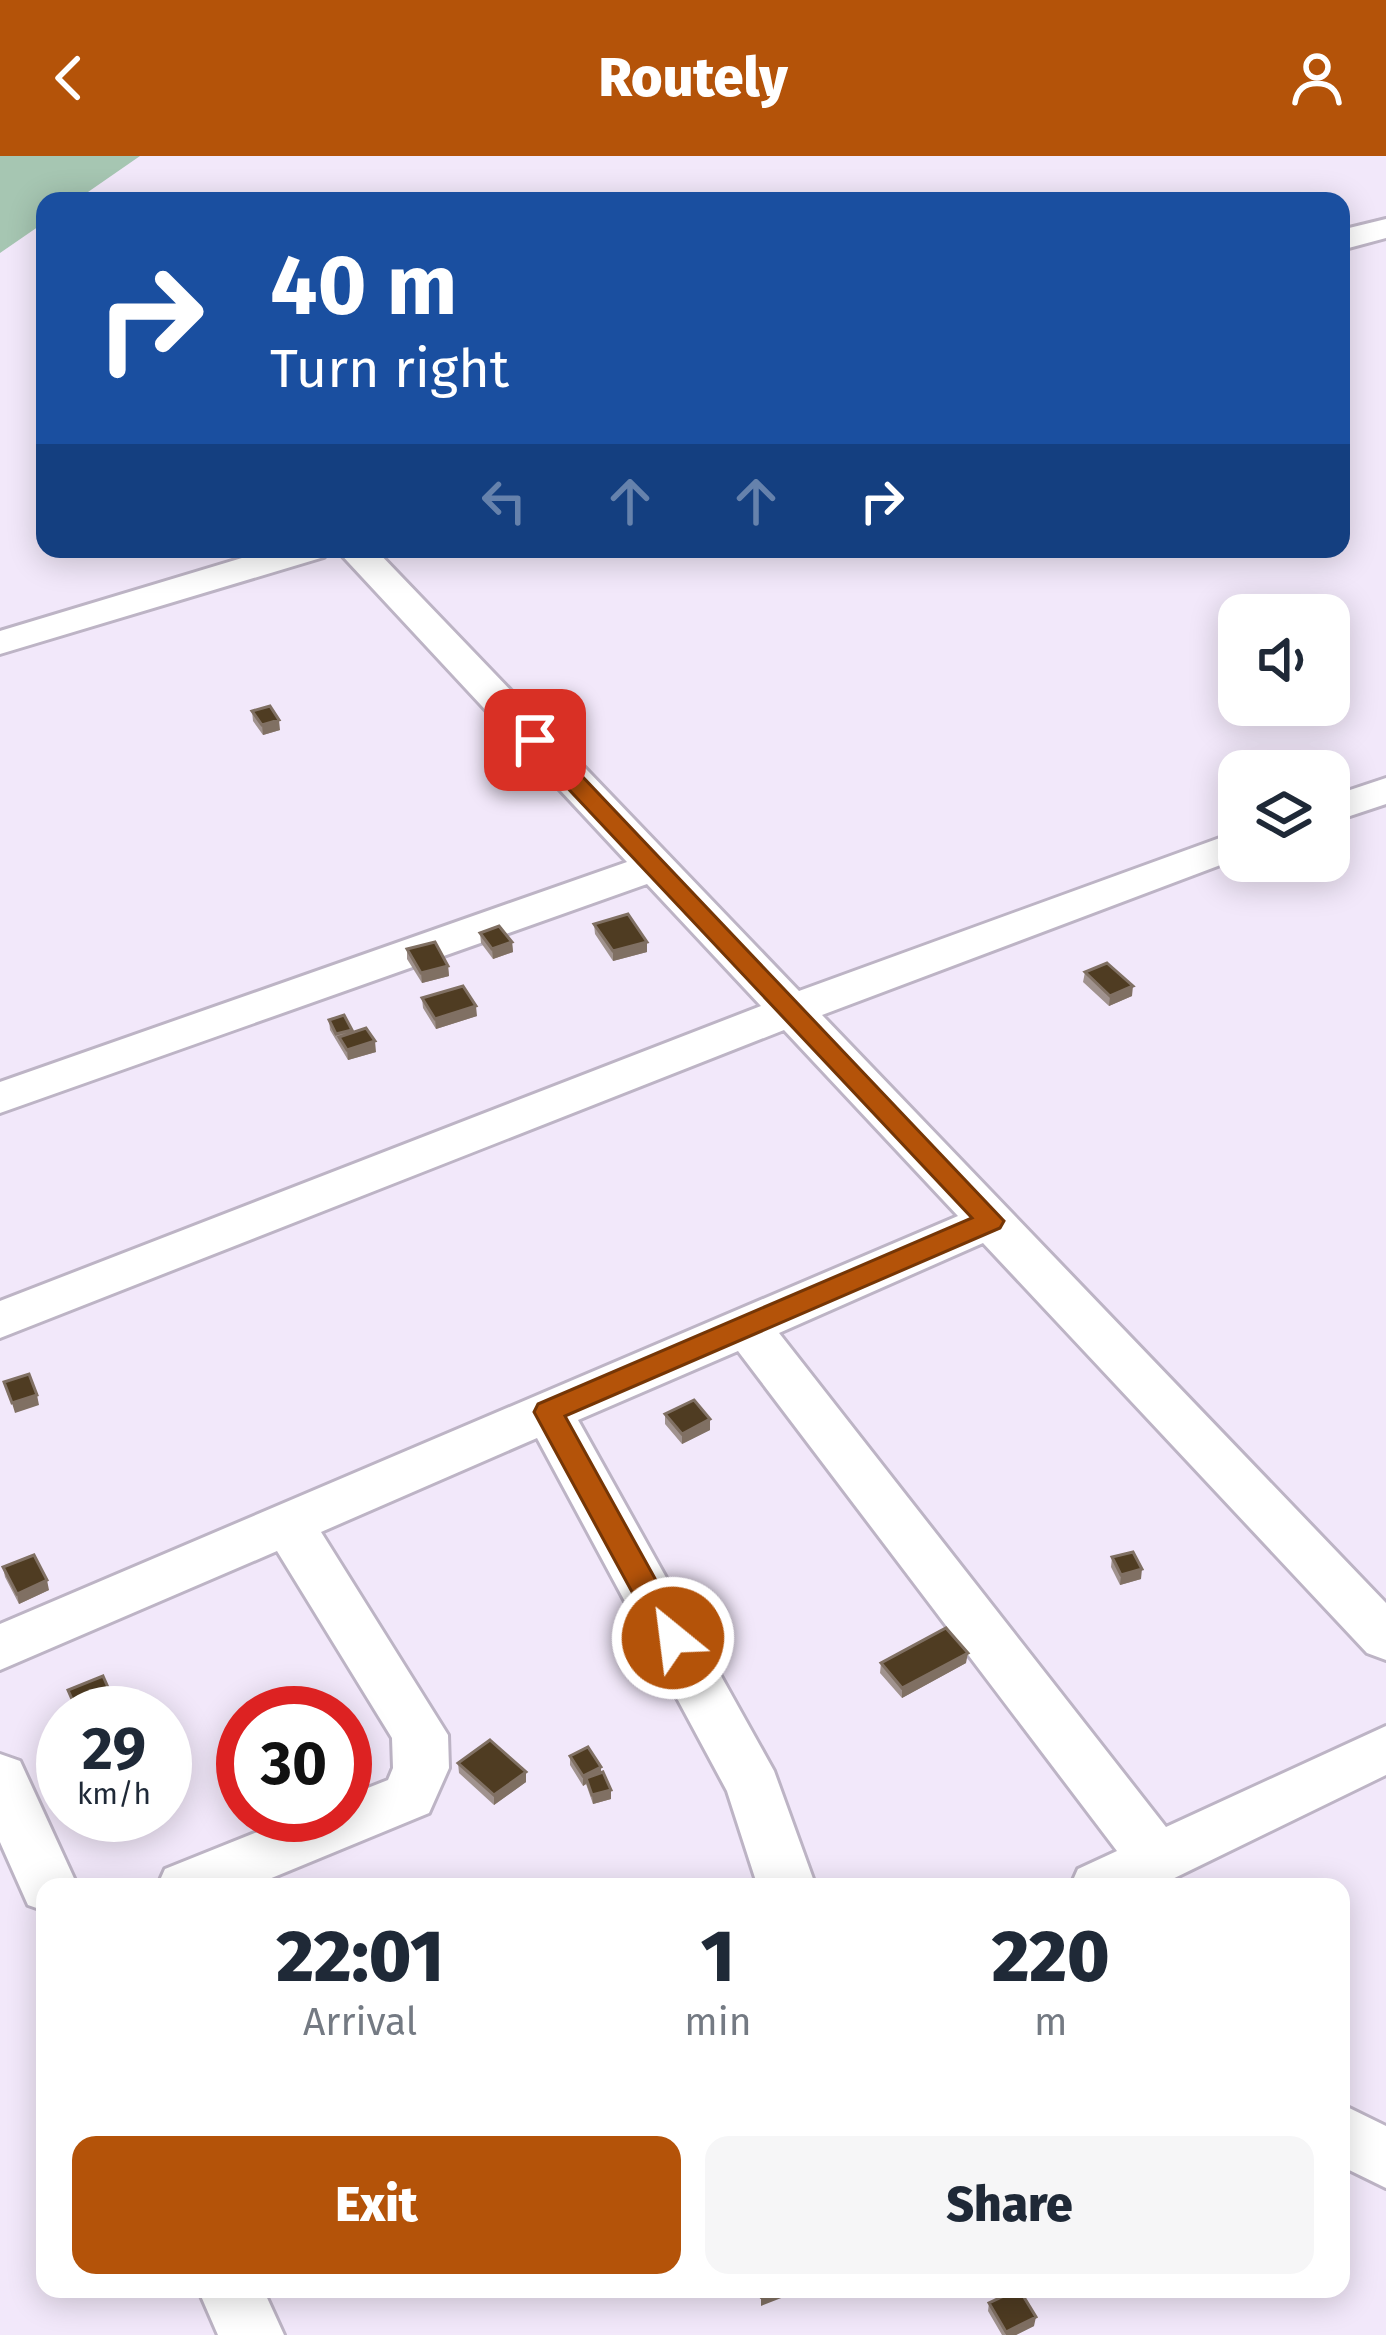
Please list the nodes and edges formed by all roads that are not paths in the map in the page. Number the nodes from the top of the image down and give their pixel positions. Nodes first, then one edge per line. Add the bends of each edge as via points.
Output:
1 (1386, 228) edge
2 (1350, 238) edge
3 (280, 558) edge
4 (363, 558) edge
5 (0, 643) edge
6 (1386, 790) edge
7 (1350, 803) edge
8 (1218, 852) edge
9 (655, 867) junction
10 (791, 1011) junction
11 (0, 1098) edge
12 (991, 1221) junction
13 (0, 1320) edge
14 (746, 1326) junction
15 (548, 1412) junction
16 (288, 1524) junction
17 (1386, 1638) edge
18 (0, 1648) edge
19 (1386, 1749) edge
20 (0, 1778) edge
21 (1157, 1859) junction
22 (45, 1878) edge
23 (208, 1878) edge
24 (784, 1878) edge
25 (1118, 1878) edge
26 (1350, 2138) edge
27 (1386, 2159) edge
28 (234, 2298) edge
29 (251, 2335) edge

1 - 2 street
3 - 5 street
4 - 9 street
6 - 7 street
8 - 10 street
9 - 10 street
9 - 11 street
10 - 12 street
10 - 13 street
12 - 14 street
12 - 17 street
14 - 15 street
14 - 21 street
15 - 16 street
15 - 24 street via 754,1788
16 - 18 street
16 - 23 street via 420,1735 421,1768 409,1796
19 - 21 street
20 - 22 street
21 - 25 street
26 - 27 street
28 - 29 street

